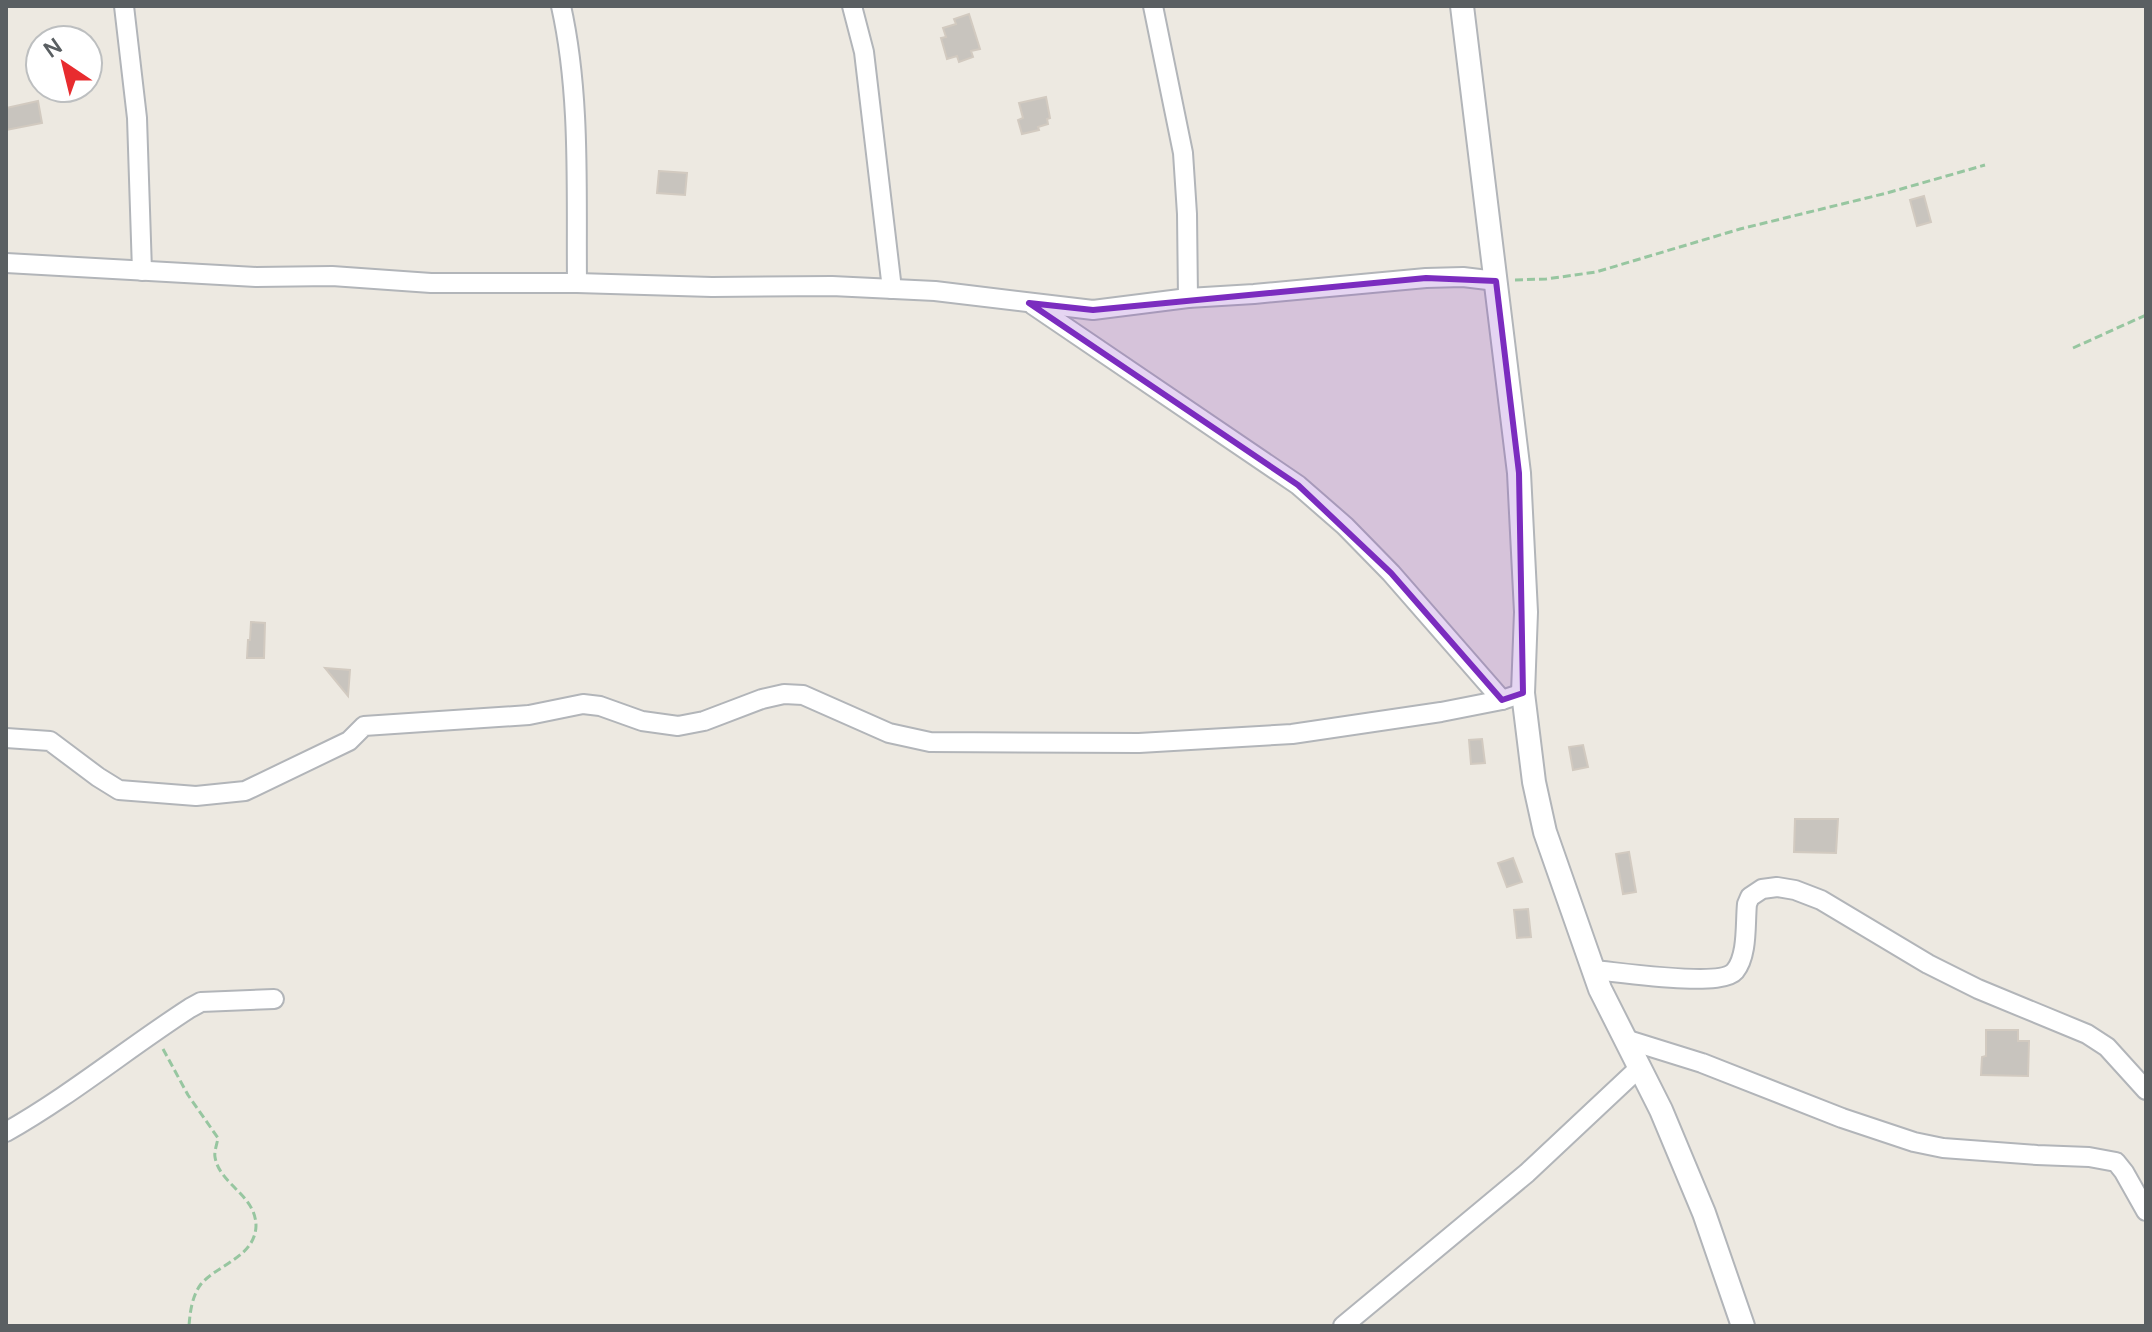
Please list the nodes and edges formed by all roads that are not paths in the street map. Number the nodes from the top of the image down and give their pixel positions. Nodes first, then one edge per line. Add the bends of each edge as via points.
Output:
1 (124, 6) edge
2 (561, 6) edge
3 (852, 6) edge
4 (1153, 6) edge
5 (1462, 6) edge
6 (6, 263) edge
7 (142, 271) junction
8 (1496, 281) junction
9 (577, 283) junction
10 (892, 289) junction
11 (1188, 298) junction
12 (1029, 303) junction
13 (1513, 696) junction
14 (6, 738) edge
15 (1594, 970) junction
16 (274, 999) dead end
17 (1625, 1039) junction
18 (1639, 1068) junction
19 (2146, 1090) edge
20 (6, 1132) edge
21 (2146, 1211) edge
22 (1343, 1326) edge
23 (1743, 1326) edge

1 - 7 street via 137,118
2 - 9 street via 576,153
3 - 10 street via 864,52
4 - 11 street via 1183,153
5 - 8 street
6 - 7 street
7 - 9 street via 431,283
8 - 11 street via 1426,278
8 - 13 street via 1523,536 1526,612
9 - 10 street
10 - 12 street
11 - 12 street via 1093,310
12 - 13 street via 1298,485
13 - 14 street via 1292,734 1139,743 930,742 889,733 793,694 678,726 583,704 529,715 364,726 349,741 245,791 196,796 119,790 50,741
13 - 15 street via 1545,832
15 - 17 street
15 - 19 street via 1727,977 1743,953 1750,897 1762,889 1795,890 1965,983 2087,1034 2107,1047
16 - 20 street via 201,1002
17 - 18 street
17 - 21 street via 1914,1142 2116,1162
18 - 22 street via 1527,1173
18 - 23 street via 1704,1213

